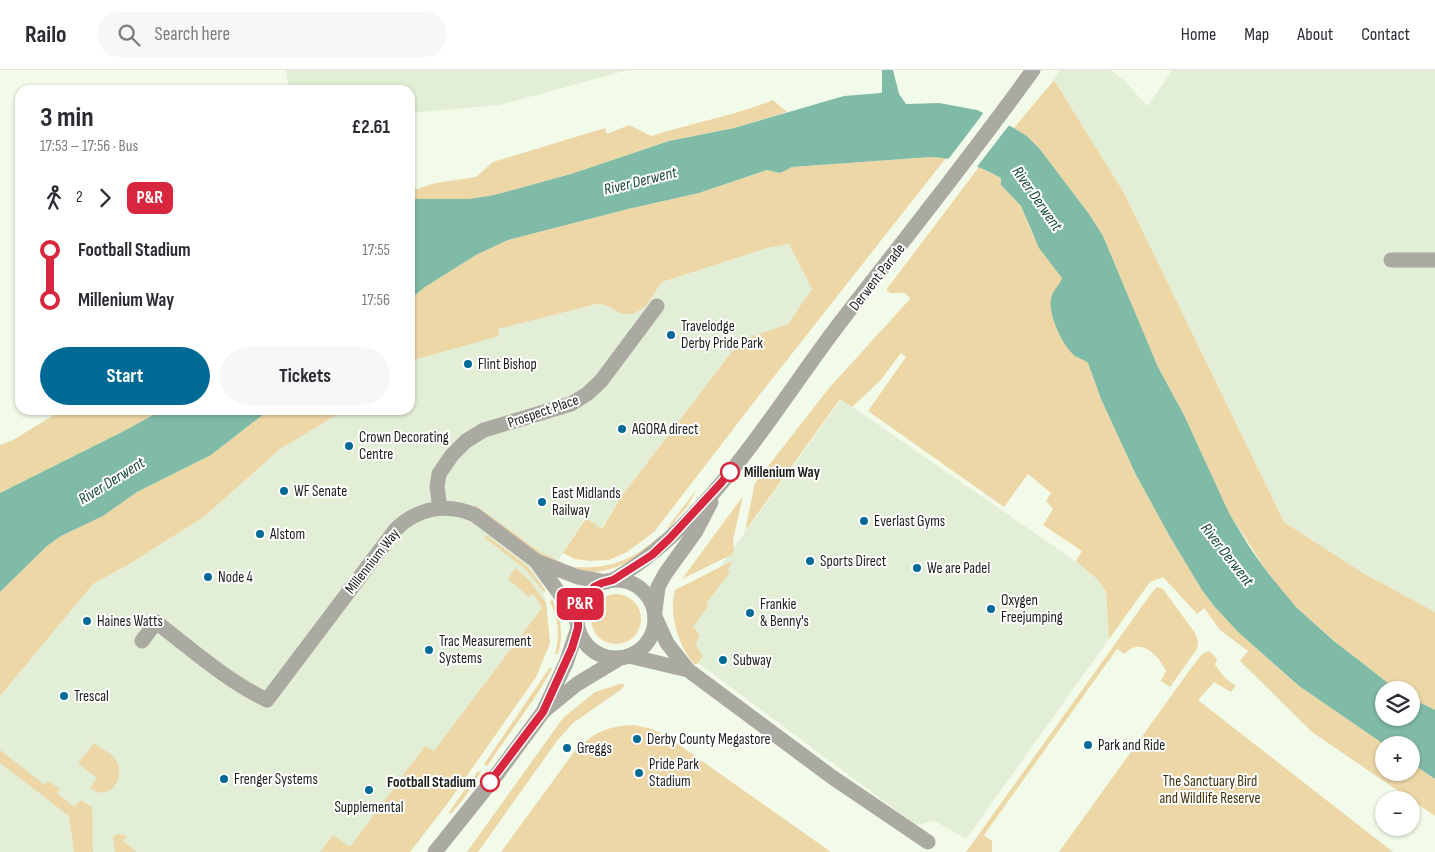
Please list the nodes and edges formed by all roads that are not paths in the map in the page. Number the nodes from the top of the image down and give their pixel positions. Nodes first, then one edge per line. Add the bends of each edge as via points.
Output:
1 (1033, 70) edge
2 (1392, 260) dead end
3 (1435, 260) edge
4 (657, 306) dead end
5 (721, 483) junction
6 (440, 508) junction
7 (536, 561) junction
8 (609, 581) junction
9 (655, 614) junction
10 (578, 625) junction
11 (142, 641) dead end
12 (624, 657) junction
13 (688, 670) junction
14 (543, 712) junction
15 (928, 842) dead end
16 (436, 851) edge

1 - 5 street, Derwent Parade
2 - 3 street
4 - 6 street, Prospect Place via 601,381 581,399 484,430 461,445 440,474
5 - 8 street, Derwent Parade via 662,547
5 - 9 street, Derwent Parade via 696,531 658,587
6 - 7 street, Millennium Way via 475,515
6 - 11 street, Millennium Way via 416,514 396,529 267,700 208,662 156,622
7 - 8 street, Millennium Way via 578,577
7 - 10 street, Millennium Way
8 - 9 street via 624,581 640,588 648,596
8 - 10 street via 594,587 585,596 579,608
9 - 12 street via 654,628 647,644
9 - 13 street via 667,643
10 - 12 street via 591,650 603,656
10 - 14 street via 566,663
12 - 13 street
12 - 14 street via 577,684
13 - 15 street via 832,777
14 - 16 street

